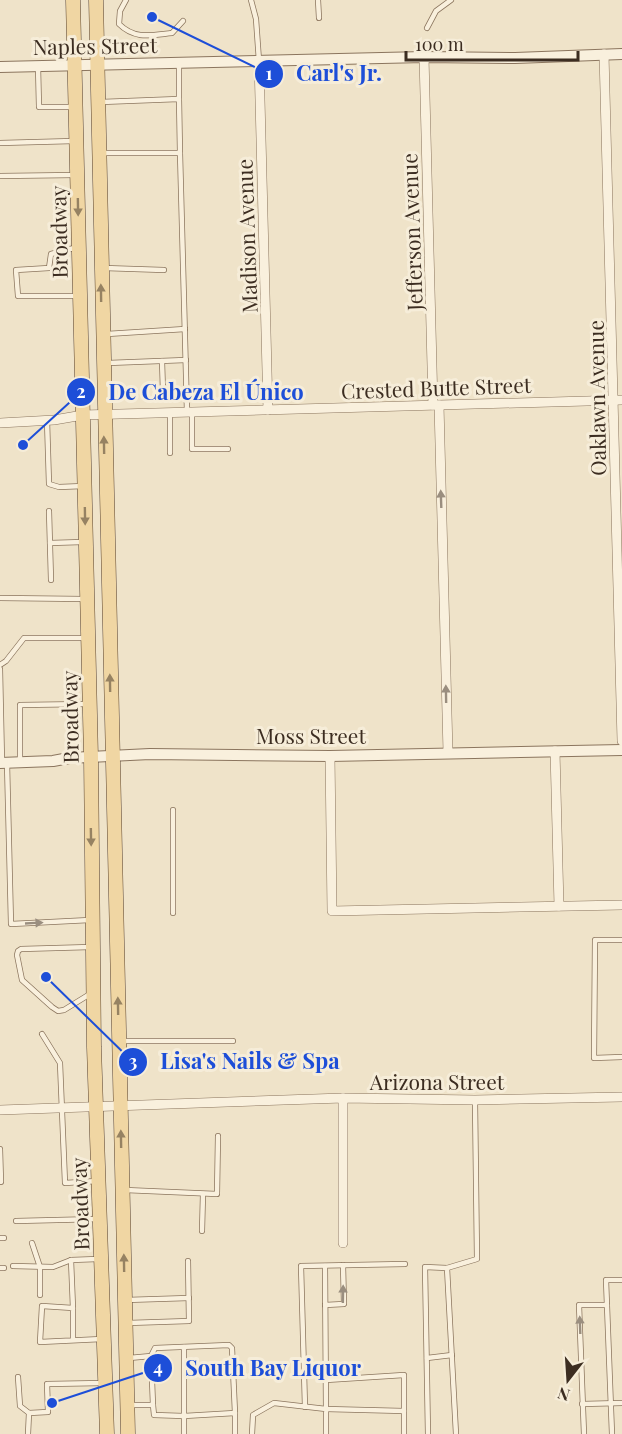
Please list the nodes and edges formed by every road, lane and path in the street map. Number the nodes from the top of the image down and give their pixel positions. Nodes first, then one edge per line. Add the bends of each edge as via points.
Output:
1 (73, 0) edge
2 (96, 0) edge
3 (126, 0) edge
4 (250, 0) edge
5 (318, 0) edge
6 (451, 0) edge
7 (318, 18) dead end
8 (183, 21) dead end
9 (427, 28) dead end
10 (604, 54) junction
11 (622, 54) edge
12 (424, 57) junction
13 (259, 61) junction
14 (179, 63) junction
15 (75, 65) junction
16 (97, 65) junction
17 (38, 66) junction
18 (0, 67) edge
19 (179, 99) junction
20 (98, 102) junction
21 (76, 107) junction
22 (77, 141) junction
23 (0, 143) edge
24 (99, 153) junction
25 (180, 153) junction
26 (78, 175) junction
27 (0, 176) edge
28 (79, 247) junction
29 (101, 268) junction
30 (164, 270) dead end
31 (80, 296) junction
32 (185, 328) junction
33 (102, 334) junction
34 (186, 360) junction
35 (162, 361) junction
36 (103, 363) junction
37 (163, 391) dead end
38 (618, 400) edge
39 (436, 405) junction
40 (268, 410) junction
41 (190, 412) junction
42 (170, 413) junction
43 (83, 415) junction
44 (104, 415) junction
45 (46, 420) junction
46 (0, 423) edge
47 (228, 449) dead end
48 (170, 453) dead end
49 (84, 486) junction
50 (49, 511) dead end
51 (86, 542) junction
52 (50, 543) junction
53 (51, 580) dead end
54 (0, 598) edge
55 (87, 598) junction
56 (88, 638) junction
57 (0, 667) edge
58 (89, 705) junction
59 (622, 741) edge
60 (622, 750) edge
61 (555, 751) junction
62 (448, 752) junction
63 (112, 756) junction
64 (330, 756) junction
65 (91, 758) junction
66 (20, 762) junction
67 (3, 763) edge
68 (173, 810) dead end
69 (622, 904) edge
70 (560, 906) junction
71 (173, 913) dead end
72 (93, 919) junction
73 (622, 940) edge
74 (94, 947) junction
75 (93, 992) junction
76 (42, 1034) dead end
77 (119, 1041) junction
78 (233, 1041) dead end
79 (622, 1057) edge
80 (622, 1097) edge
81 (343, 1098) junction
82 (475, 1100) junction
83 (97, 1107) junction
84 (121, 1107) junction
85 (63, 1108) junction
86 (0, 1110) edge
87 (219, 1136) dead end
88 (0, 1149) edge
89 (99, 1181) junction
90 (1, 1182) edge
91 (122, 1190) junction
92 (203, 1194) junction
93 (101, 1219) junction
94 (16, 1221) dead end
95 (202, 1231) dead end
96 (344, 1242) dead end
97 (32, 1243) dead end
98 (71, 1260) junction
99 (102, 1260) junction
100 (188, 1261) dead end
101 (405, 1264) dead end
102 (343, 1265) junction
103 (13, 1266) dead end
104 (325, 1266) junction
105 (40, 1267) junction
106 (447, 1268) junction
107 (622, 1280) edge
108 (40, 1295) dead end
109 (189, 1298) junction
110 (125, 1300) junction
111 (325, 1305) junction
112 (607, 1305) junction
113 (73, 1308) junction
114 (125, 1323) junction
115 (104, 1339) junction
116 (73, 1340) junction
117 (184, 1347) junction
118 (452, 1355) junction
119 (151, 1356) junction
120 (427, 1358) junction
121 (126, 1359) junction
122 (18, 1377) dead end
123 (326, 1380) junction
124 (106, 1383) junction
125 (622, 1402) edge
126 (582, 1404) junction
127 (611, 1404) junction
128 (127, 1405) junction
129 (153, 1405) junction
130 (305, 1407) junction
131 (326, 1409) junction
132 (404, 1412) junction
133 (29, 1413) junction
134 (235, 1413) junction
135 (184, 1416) junction
136 (28, 1434) edge
137 (106, 1434) edge
138 (128, 1434) edge
139 (184, 1434) edge
140 (235, 1434) edge
141 (252, 1434) edge
142 (326, 1434) edge
143 (404, 1434) edge
144 (428, 1434) edge
145 (456, 1434) edge
146 (584, 1434) edge
147 (612, 1434) edge

1 - 15 main road, Broadway
2 - 16 main road, Broadway
3 - 8 lane via 119,24 128,33 172,33
4 - 13 lane via 256,19
5 - 7 lane
6 - 9 lane via 436,10
10 - 11 street, Naples Street
10 - 12 street, Naples Street
10 - 38 street, Oaklawn Avenue
12 - 13 street, Naples Street
12 - 39 street, Jefferson Avenue
13 - 14 street, Naples Street
13 - 40 street, Madison Avenue
14 - 16 street, Naples Street
14 - 19 lane
15 - 16 street, Naples Street
15 - 17 street, Naples Street
15 - 21 main road, Broadway
16 - 20 main road, Broadway
17 - 18 street, Naples Street
17 - 21 lane via 39,107
19 - 20 lane
19 - 25 lane
20 - 24 main road, Broadway
21 - 22 main road, Broadway
22 - 23 lane
22 - 26 main road, Broadway
24 - 25 lane
24 - 29 main road, Broadway
25 - 32 lane
26 - 27 lane
26 -> 28 main road, Broadway
28 - 31 main road, Broadway
28 - 31 lane via 51,254 49,268 16,270 18,296
29 - 30 lane
33 -> 29 main road, Broadway
31 - 43 main road, Broadway
32 - 33 lane
32 - 34 lane
33 - 36 main road, Broadway
34 - 35 lane
34 - 41 lane
35 - 36 lane
35 - 37 lane
36 - 44 main road, Broadway
38 - 39 street, Crested Butte Street
38 - 59 street, Oaklawn Avenue
39 - 40 street, Crested Butte Street
62 -> 39 street, Jefferson Avenue
40 - 41 street, Crested Butte Street
41 - 42 street, Crested Butte Street
41 - 47 lane via 192,449
42 - 44 street, Crested Butte Street
42 - 48 lane
43 - 44 street, Crested Butte Street
43 - 45 street, Crested Butte Street
43 - 49 main road, Broadway
63 -> 44 main road, Broadway
45 - 46 street, Crested Butte Street
45 - 49 lane via 48,484 59,488
49 -> 51 main road, Broadway
50 - 52 lane
51 - 52 lane
51 - 55 main road, Broadway
52 - 53 lane
54 - 55 lane
55 - 56 main road, Broadway
56 - 57 lane via 24,638
56 - 58 main road, Broadway
57 - 67 lane
58 - 65 main road, Broadway
58 - 66 lane via 20,705
60 - 61 street, Moss Street
61 - 62 street, Moss Street
61 - 70 street
62 - 64 street, Moss Street
63 - 64 street, Moss Street
63 - 65 street, Moss Street
77 -> 63 main road, Broadway
64 - 70 street via 332,911
65 - 66 street, Moss Street
65 -> 72 main road, Broadway
66 - 67 street, Moss Street
67 -> 72 lane via 11,924
68 - 71 lane
69 - 70 street
72 - 74 main road, Broadway
73 - 79 lane via 595,940 594,1058
74 - 75 main road, Broadway
74 - 75 lane via 21,949 17,955 22,980 58,1011
75 - 83 main road, Broadway
76 - 85 lane via 60,1063
77 - 78 lane
77 - 84 main road, Broadway
80 - 82 street, Arizona Street
81 - 82 street, Arizona Street
81 - 84 street, Arizona Street
81 - 96 street
82 - 106 lane via 477,1259
83 - 84 street, Arizona Street
83 - 85 street, Arizona Street
83 - 89 main road, Broadway
91 -> 84 main road, Broadway
85 - 86 street, Arizona Street
85 - 89 lane via 65,1183
87 - 92 lane via 217,1194
88 - 90 lane
89 - 93 main road, Broadway
91 - 92 lane
110 -> 91 main road, Broadway
92 - 95 lane
93 - 94 lane
93 - 99 main road, Broadway
97 - 105 lane
98 - 99 lane
98 - 105 lane via 53,1268
98 - 113 lane
99 - 115 main road, Broadway
100 - 109 lane
101 - 102 lane
102 - 104 lane
111 -> 102 lane via 344,1304
103 - 105 lane
104 - 111 lane
104 - 130 lane via 302,1266
105 - 108 lane
106 - 118 lane
106 - 120 lane via 425,1267
107 - 112 lane via 606,1280
109 - 110 lane
109 - 114 lane via 189,1321
110 - 114 main road, Broadway
111 - 123 lane
126 -> 112 lane via 579,1305
112 - 127 lane
113 - 116 lane
113 - 116 lane via 42,1306 40,1342
114 - 121 main road, Broadway
115 - 116 lane
115 - 124 main road, Broadway
117 - 119 lane via 155,1348
117 - 134 lane via 232,1348
117 - 135 lane
118 - 120 lane
118 - 145 lane
119 - 121 lane
119 - 129 lane
120 - 144 lane
121 - 128 main road, Broadway
122 - 133 lane via 20,1406
123 - 131 lane
123 - 132 lane via 404,1375
124 - 133 lane via 47,1384 48,1412
124 - 137 main road, Broadway
125 - 127 lane
126 - 127 lane
126 - 146 lane
127 - 147 lane
128 - 129 lane
128 - 138 main road, Broadway
129 - 135 lane via 154,1415
130 - 131 lane
130 - 141 lane via 274,1402 253,1415
131 - 132 lane
131 - 142 lane
132 - 143 lane
133 - 136 lane
134 - 135 lane
134 - 140 lane
135 - 139 lane

